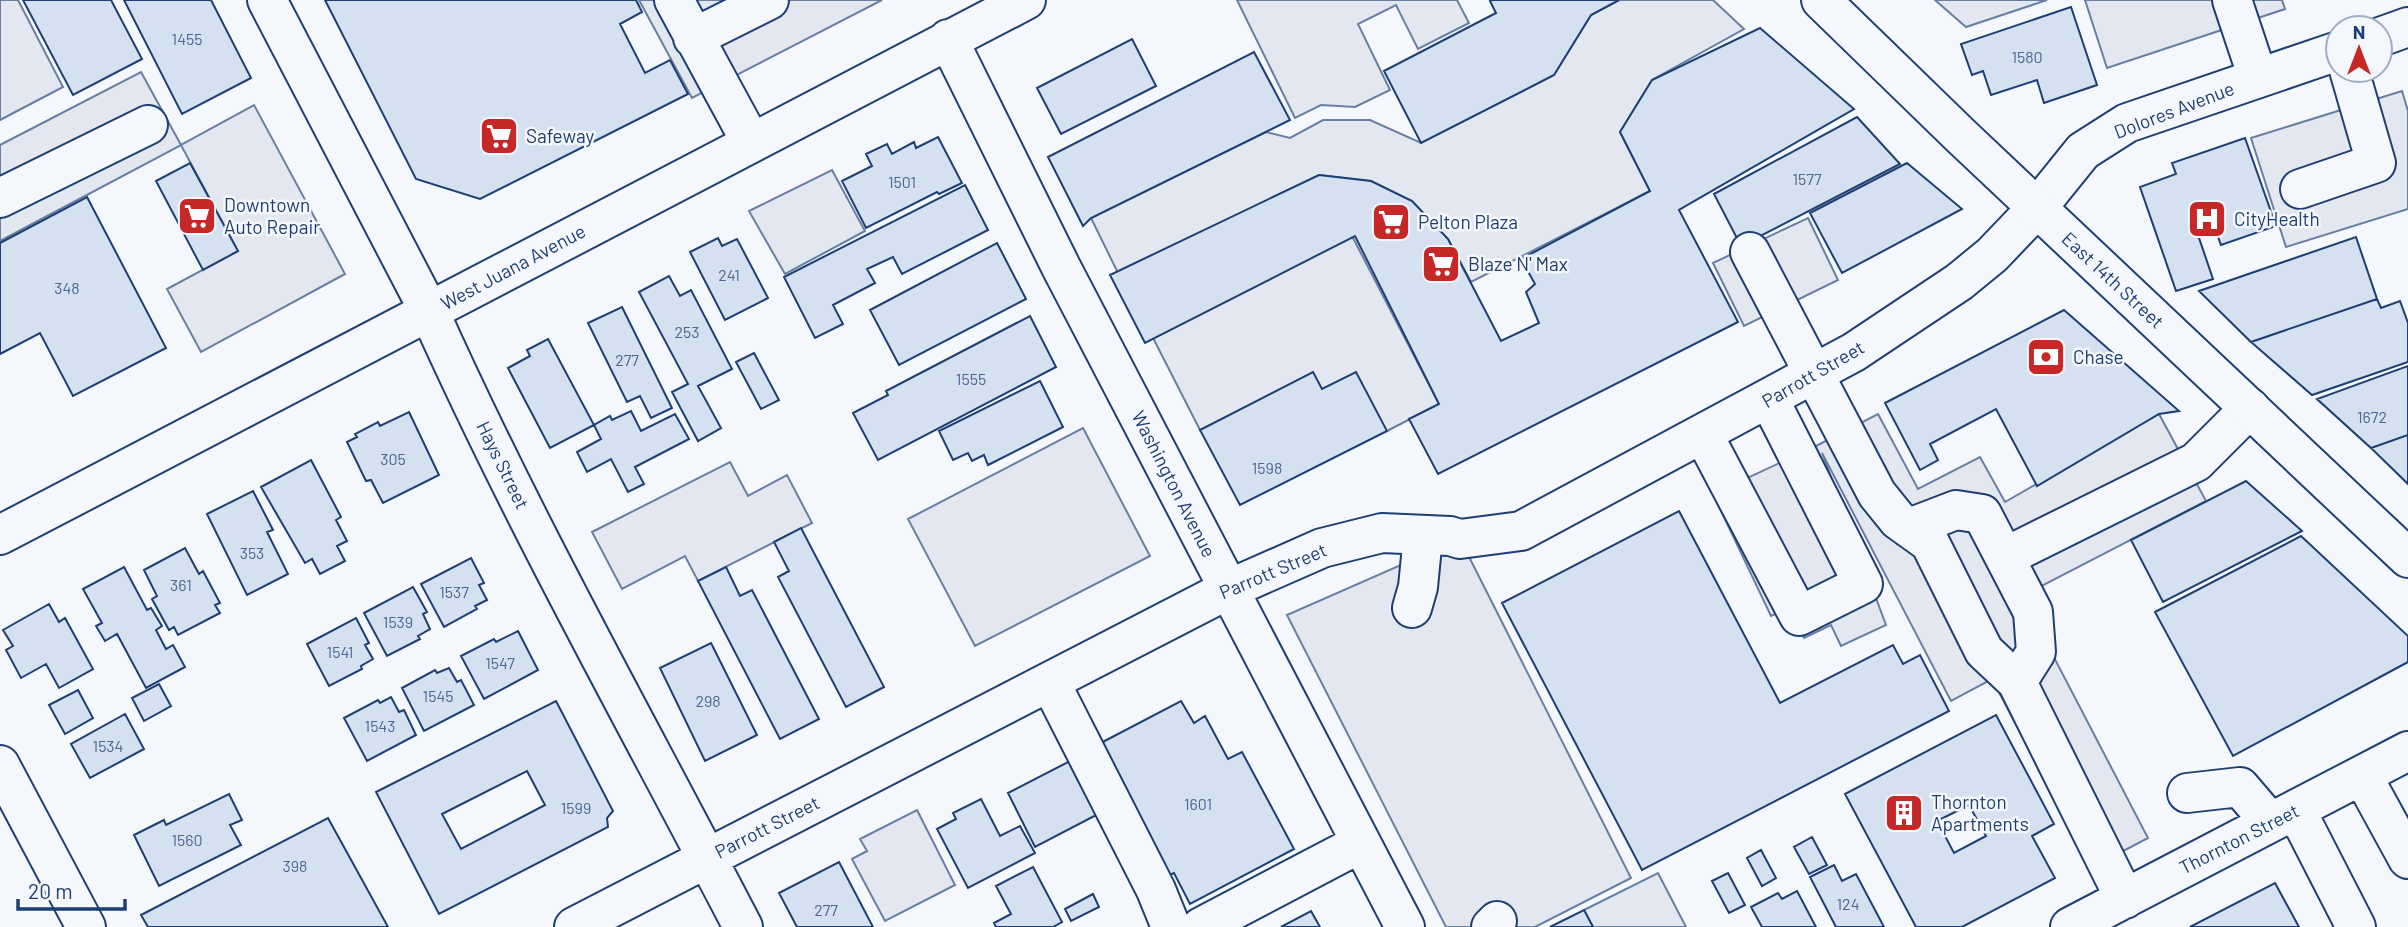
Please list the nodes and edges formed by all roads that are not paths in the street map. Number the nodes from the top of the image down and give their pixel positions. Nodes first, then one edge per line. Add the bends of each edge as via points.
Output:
1 (267, 0) edge
2 (674, 0) edge
3 (769, 0) edge
4 (1026, 0) edge
5 (1821, 0) edge
6 (2232, 0) edge
7 (693, 38) junction
8 (948, 39) junction
9 (2324, 56) edge
10 (2258, 78) junction
11 (2353, 84) edge
12 (148, 125) dead end
13 (751, 142) junction
14 (2300, 189) dead end
15 (0, 198) edge
16 (2037, 208) junction
17 (1750, 252) dead end
18 (429, 311) junction
19 (1813, 374) junction
20 (1769, 399) junction
21 (2250, 408) junction
22 (1703, 434) junction
23 (1909, 528) junction
24 (0, 535) edge
25 (1423, 536) junction
26 (2005, 557) junction
27 (2408, 558) edge
28 (1229, 589) junction
29 (1412, 608) dead end
30 (1049, 682) junction
31 (2017, 682) junction
32 (2408, 751) edge
33 (0, 765) edge
34 (2362, 775) junction
35 (2187, 793) dead end
36 (2283, 816) junction
37 (1361, 843) junction
38 (707, 857) junction
39 (2408, 859) edge
40 (2125, 898) junction
41 (1180, 925) edge
42 (86, 927) edge
43 (574, 927) edge
44 (743, 927) edge
45 (1405, 927) edge
46 (2070, 927) edge
47 (2356, 927) edge

1 - 18 street, Hays Street
2 - 7 street
3 - 7 street
4 - 8 street, West Juana Avenue
5 - 16 street, East 14th Street
6 - 10 street
7 - 13 street
8 - 13 street, West Juana Avenue
8 - 28 street, Washington Avenue
9 - 10 street, Dolores Avenue
10 - 16 street, Dolores Avenue via 2127,123 2083,151
11 - 14 street via 2375,163
12 - 15 street
13 - 18 street, West Juana Avenue
16 - 19 street, Parrott Street via 1959,282
16 - 21 street, East 14th Street
17 - 19 street
18 - 24 street, West Juana Avenue
18 - 38 street, Hays Street via 562,583
19 - 20 street, Parrott Street
19 - 23 street via 1878,494
20 - 22 street, Parrott Street
20 - 22 street via 1863,584 1799,616
21 - 26 street via 2196,463
21 - 27 street, East 14th Street
22 - 25 street, Parrott Street via 1521,531 1460,539
23 - 26 street via 1956,510 1982,514
23 - 31 street via 1930,543 1984,651
25 - 28 street, Parrott Street via 1382,533 1322,548
25 - 29 street
26 - 31 street via 2033,612 2036,652
28 - 30 street, Parrott Street
28 - 37 street, Washington Avenue
30 - 38 street, Parrott Street
30 - 41 street via 1156,890
31 - 40 street
32 - 34 street, Thornton Street
33 - 42 street
34 - 36 street, Thornton Street
34 - 39 street
35 - 36 street via 2240,787
36 - 40 street, Thornton Street
36 - 47 street
37 - 41 street
37 - 45 street, Washington Avenue
38 - 43 street, Parrott Street
38 - 44 street, Hays Street
40 - 46 street, Thornton Street

